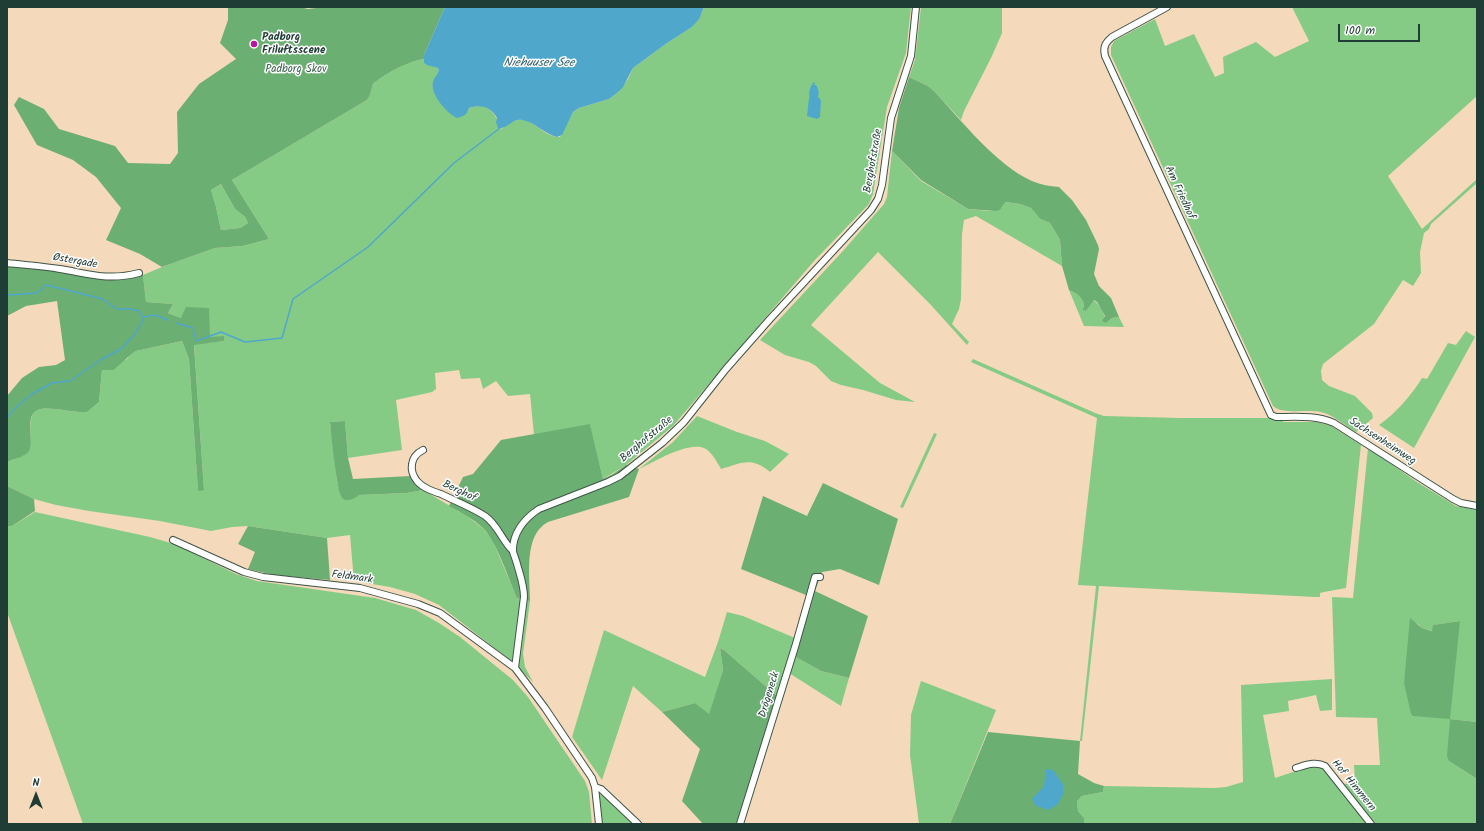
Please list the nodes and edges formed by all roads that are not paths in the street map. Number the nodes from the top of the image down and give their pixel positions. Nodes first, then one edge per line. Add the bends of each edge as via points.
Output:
1 (916, 7) edge
2 (1167, 7) edge
3 (7, 263) edge
4 (139, 273) dead end
5 (1271, 415) joint
6 (423, 450) dead end
7 (1477, 506) edge
8 (172, 540) dead end
9 (513, 552) junction
10 (820, 577) dead end
11 (515, 668) junction
12 (1296, 768) dead end
13 (595, 787) junction
14 (599, 824) edge
15 (638, 824) edge
16 (740, 824) edge
17 (1371, 824) edge

1 - 9 street, Berghofstraße via 911,56 891,118 882,185 871,210 770,319 684,422 620,476 530,515 521,525
2 - 5 street, Am Friedhof via 1112,37 1106,43 1105,56
3 - 4 street, Østergade via 109,278
5 - 7 street, Sachsenheimweg via 1323,418 1453,499
6 - 9 street, Berghof via 412,461 413,475 417,482 486,516
8 - 11 street, Feldmark via 244,572 262,577 360,588 418,604 440,613
9 - 11 street via 524,586
10 - 16 street, Drögeneck via 814,577
11 - 13 street via 575,751
12 - 17 street, Hof Himmern via 1321,763
13 - 14 street
13 - 15 street via 601,789

